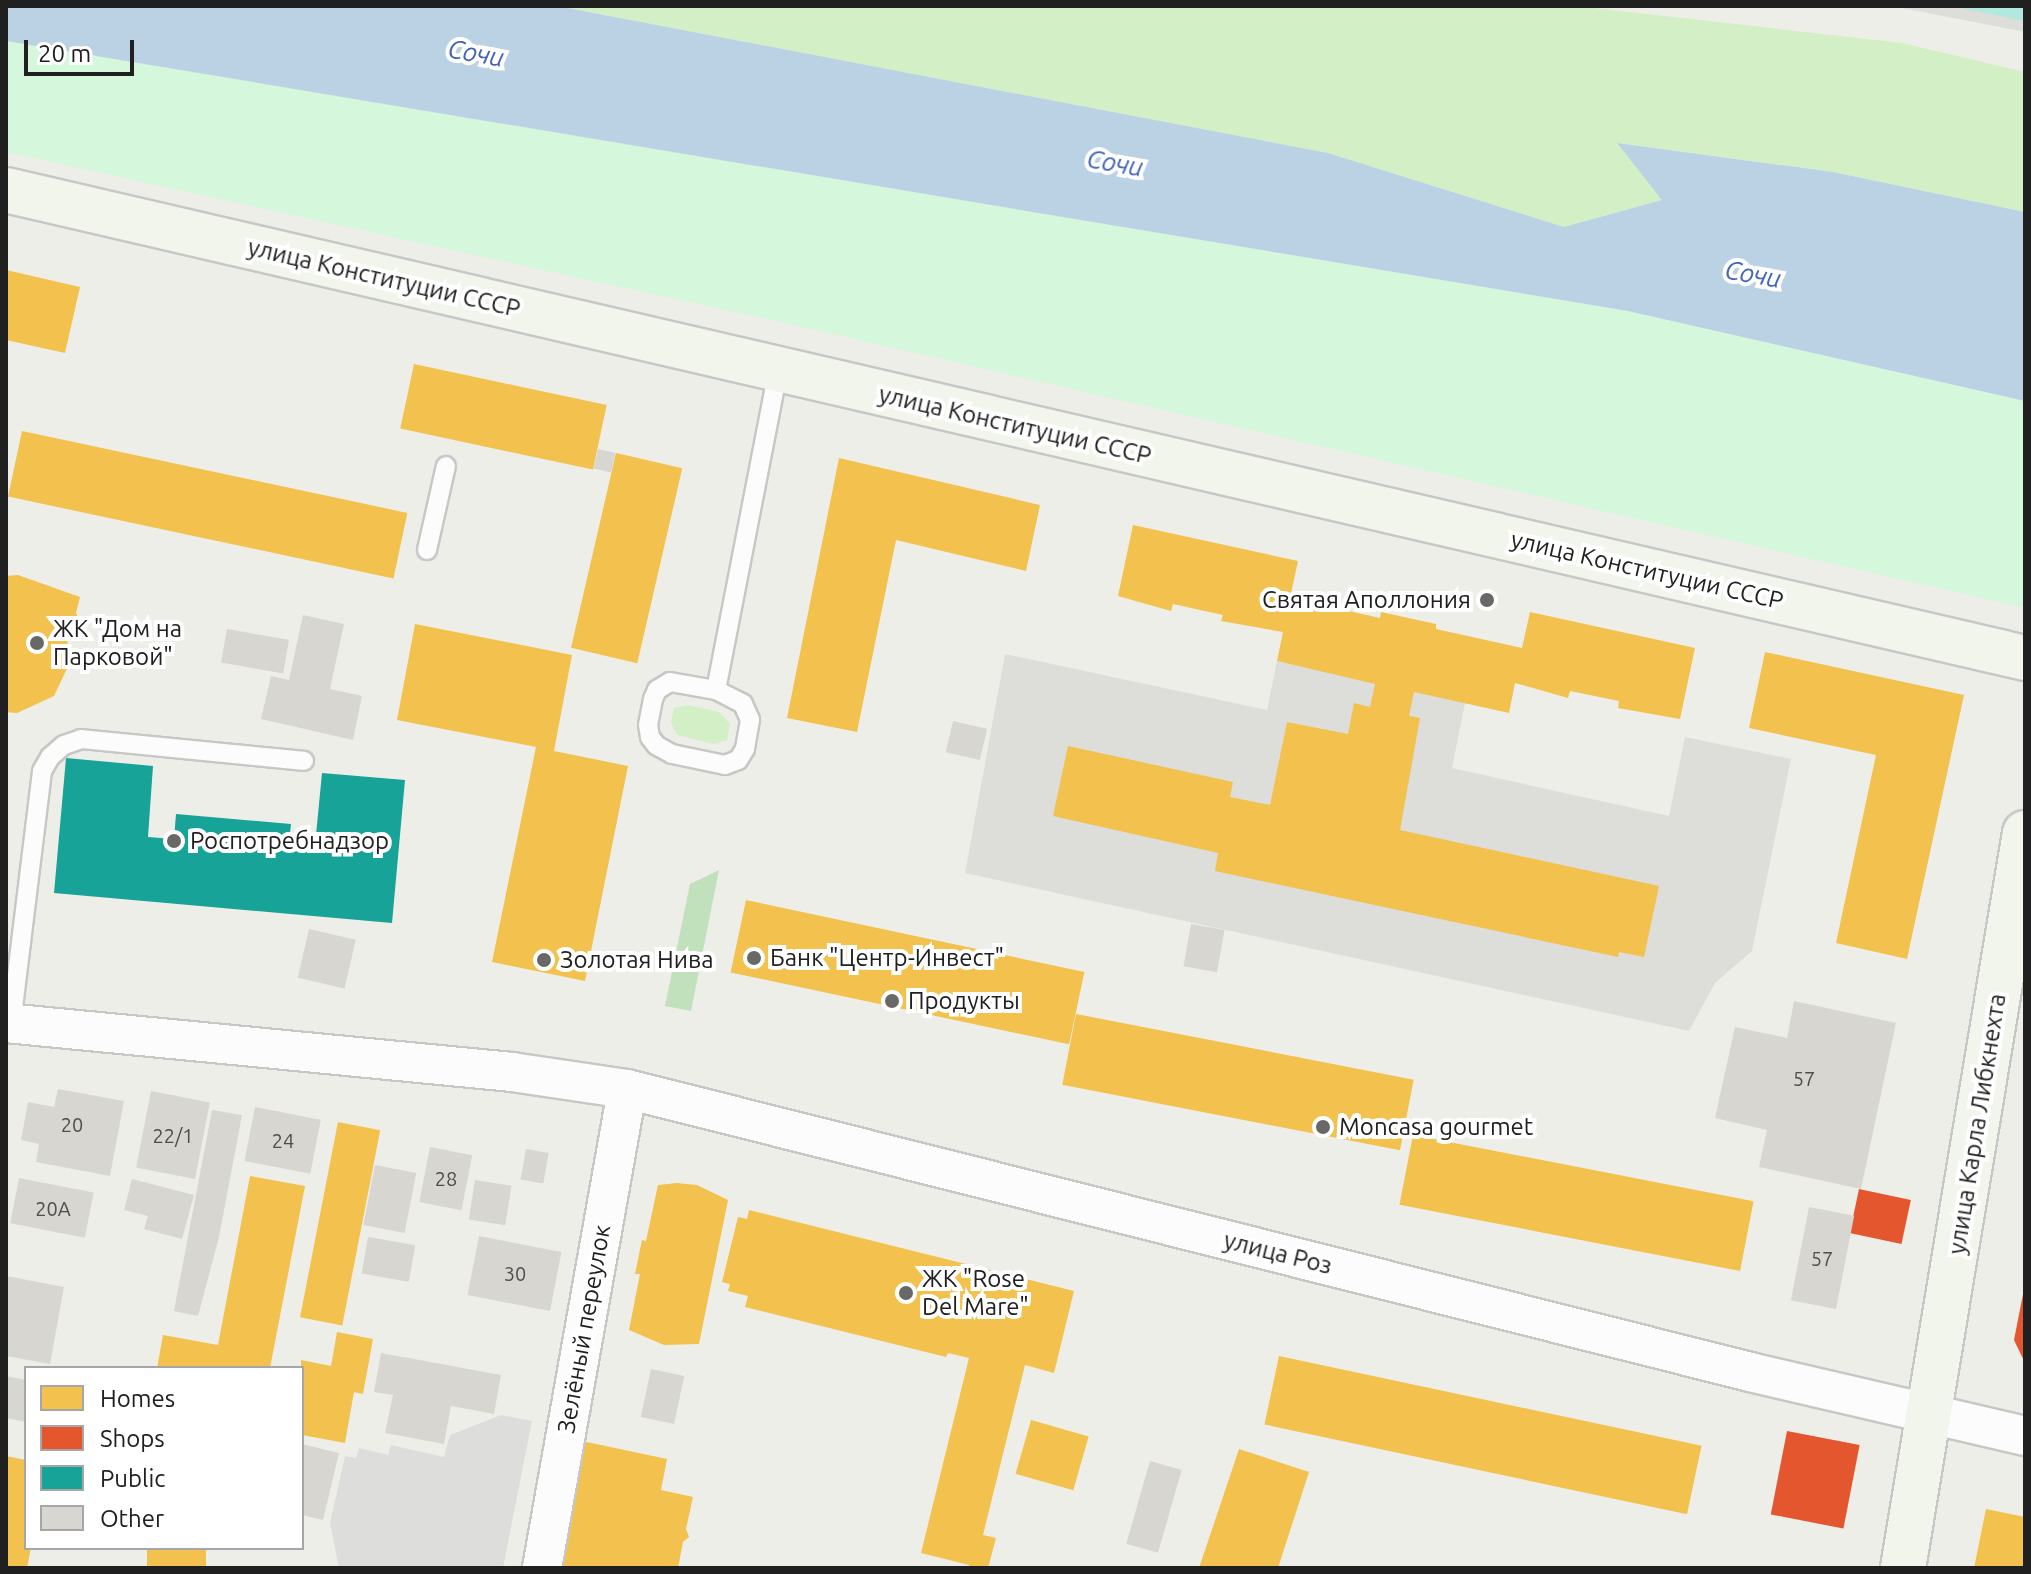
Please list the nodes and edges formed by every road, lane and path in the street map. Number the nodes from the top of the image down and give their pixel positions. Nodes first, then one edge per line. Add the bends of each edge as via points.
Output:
1 (6, 190) edge
2 (778, 371) junction
3 (446, 466) dead end
4 (427, 550) dead end
5 (2025, 658) edge
6 (716, 690) junction
7 (304, 761) dead end
8 (2025, 833) edge
9 (8, 1023) edge
10 (627, 1089) junction
11 (1930, 1416) junction
12 (2025, 1436) edge
13 (542, 1568) edge
14 (1903, 1568) edge

1 - 2 main road, улица Конституции СССР
2 - 5 main road, улица Конституции СССР
2 - 6 lane
3 - 4 lane
6 - 6 lane via 678,682 662,685 648,725 661,750 725,765 738,760 745,749 749,713
7 - 9 lane via 81,739 50,757 42,771
8 - 11 main road, улица Карла Либкнехта
9 - 10 street, улица Роз via 512,1072
10 - 11 street, улица Роз
10 - 13 street, Зелёный переулок
11 - 12 street, улица Роз
11 - 14 main road, улица Карла Либкнехта

